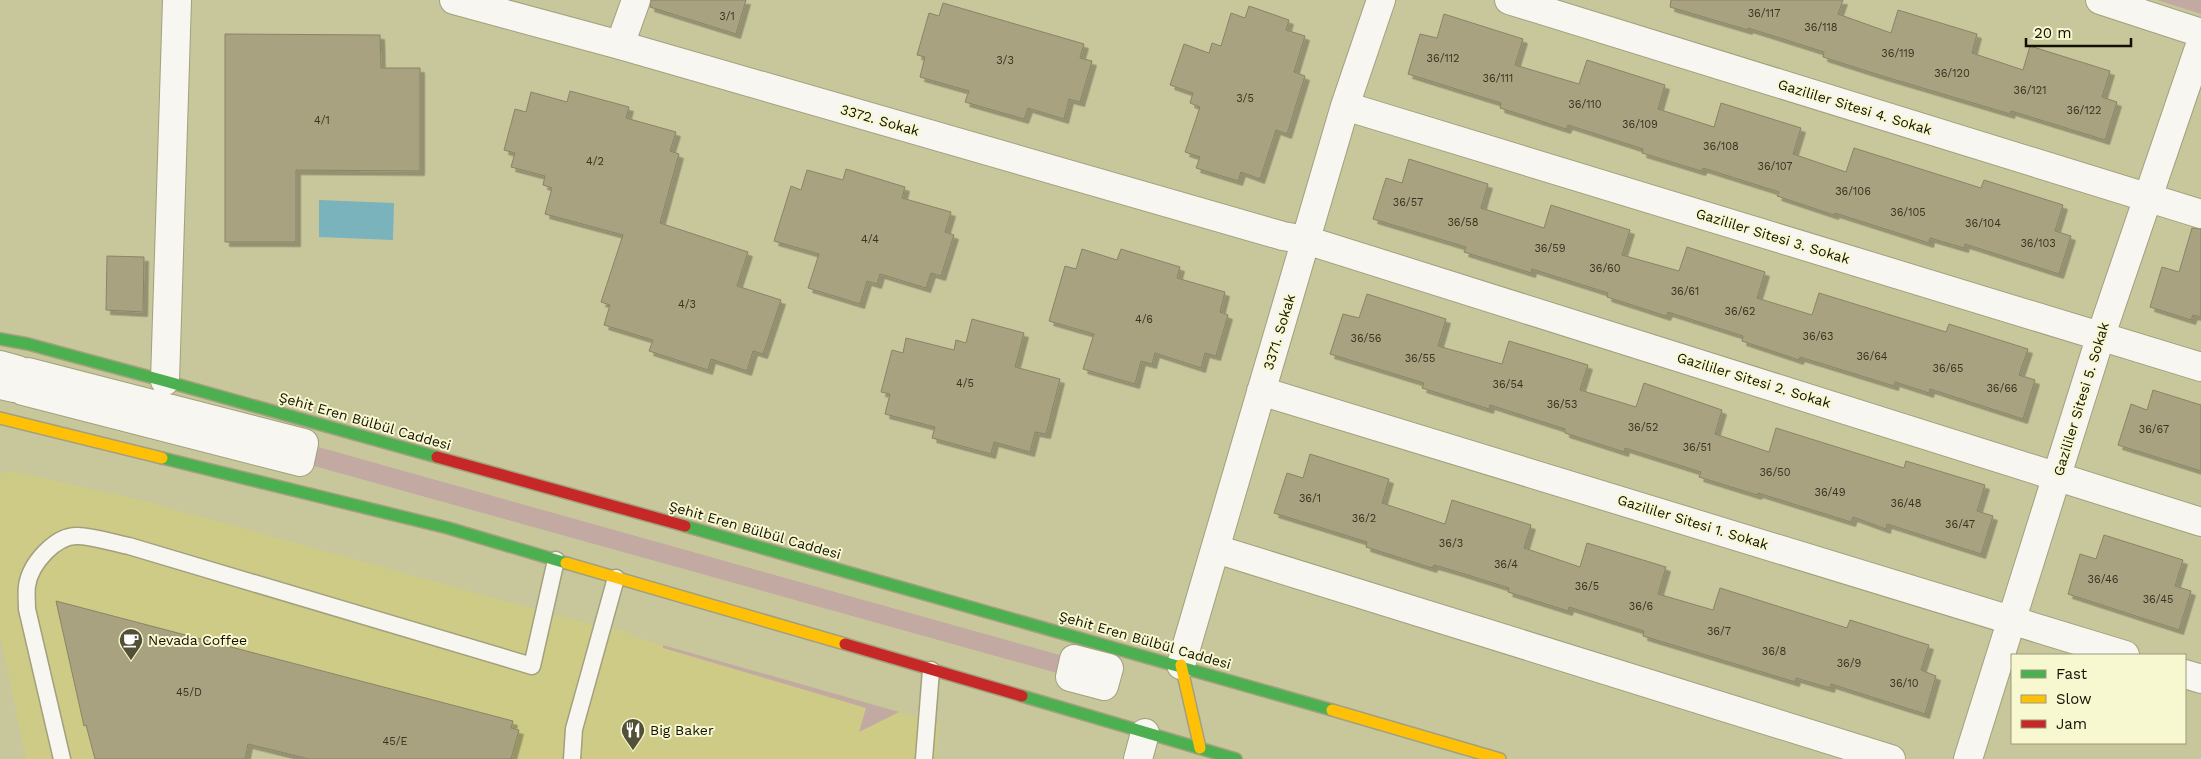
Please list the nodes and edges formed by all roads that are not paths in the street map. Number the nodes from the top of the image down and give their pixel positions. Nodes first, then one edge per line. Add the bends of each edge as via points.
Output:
1 (177, 0) edge
2 (454, 0) edge
3 (636, 0) edge
4 (1381, 0) edge
5 (1509, 0) edge
6 (2100, 0) edge
7 (2201, 33) edge
8 (2201, 42) edge
9 (620, 45) junction
10 (1345, 106) junction
11 (2150, 197) junction
12 (2201, 214) edge
13 (1306, 240) junction
14 (2101, 335) junction
15 (0, 339) edge
16 (0, 365) edge
17 (2201, 367) edge
18 (28, 372) joint
19 (165, 381) junction
20 (0, 385) edge
21 (1260, 391) junction
22 (0, 418) edge
23 (2058, 476) junction
24 (2201, 522) edge
25 (1216, 549) junction
26 (556, 560) junction
27 (616, 578) junction
28 (2013, 620) junction
29 (2122, 654) edge
30 (1182, 665) junction
31 (930, 670) junction
32 (2186, 674) edge
33 (2201, 679) edge
34 (1145, 733) junction
35 (1200, 748) junction
36 (62, 759) edge
37 (572, 759) edge
38 (924, 759) edge
39 (1138, 759) edge
40 (1236, 759) edge
41 (1500, 759) edge
42 (1890, 759) edge
43 (1968, 759) edge

1 - 19 street
2 - 9 street, 3372. Sokak
3 - 9 street
4 - 10 street, 3371. Sokak
5 - 11 street, Gazililer Sitesi 4. Sokak
6 - 7 street
8 - 11 street, Gazililer Sitesi 5. Sokak
9 - 13 street, 3372. Sokak
10 - 13 street, 3371. Sokak
10 - 14 street, Gazililer Sitesi 3. Sokak
11 - 12 street, Gazililer Sitesi 4. Sokak
11 - 14 street, Gazililer Sitesi 5. Sokak
13 - 21 street, 3371. Sokak
13 - 23 street, Gazililer Sitesi 2. Sokak
14 - 17 street, Gazililer Sitesi 3. Sokak
14 - 23 street, Gazililer Sitesi 5. Sokak
15 - 19 main road, Şehit Eren Bülbül Caddesi
16 - 20 street via 18,370 14,388
18 - 18 street via 23,391 300,462 304,443
19 - 30 main road, Şehit Eren Bülbül Caddesi
21 - 25 street, 3371. Sokak
21 - 28 street, Gazililer Sitesi 1. Sokak
22 - 26 main road via 448,528
23 - 24 street, Gazililer Sitesi 2. Sokak
23 - 28 street, Gazililer Sitesi 5. Sokak
25 - 30 street, 3371. Sokak
25 - 42 street
26 - 27 main road
26 - 36 lane via 532,666 129,546 77,536 61,541 47,551 32,572 27,584 27,609
27 - 31 main road
27 - 37 lane via 574,729
28 - 29 street, Gazililer Sitesi 1. Sokak
28 - 43 street, Gazililer Sitesi 5. Sokak
30 - 35 main road
30 - 41 main road, Şehit Eren Bülbül Caddesi
31 - 34 main road
31 - 38 lane
32 - 33 street
34 - 35 main road
34 - 39 street
35 - 40 main road

